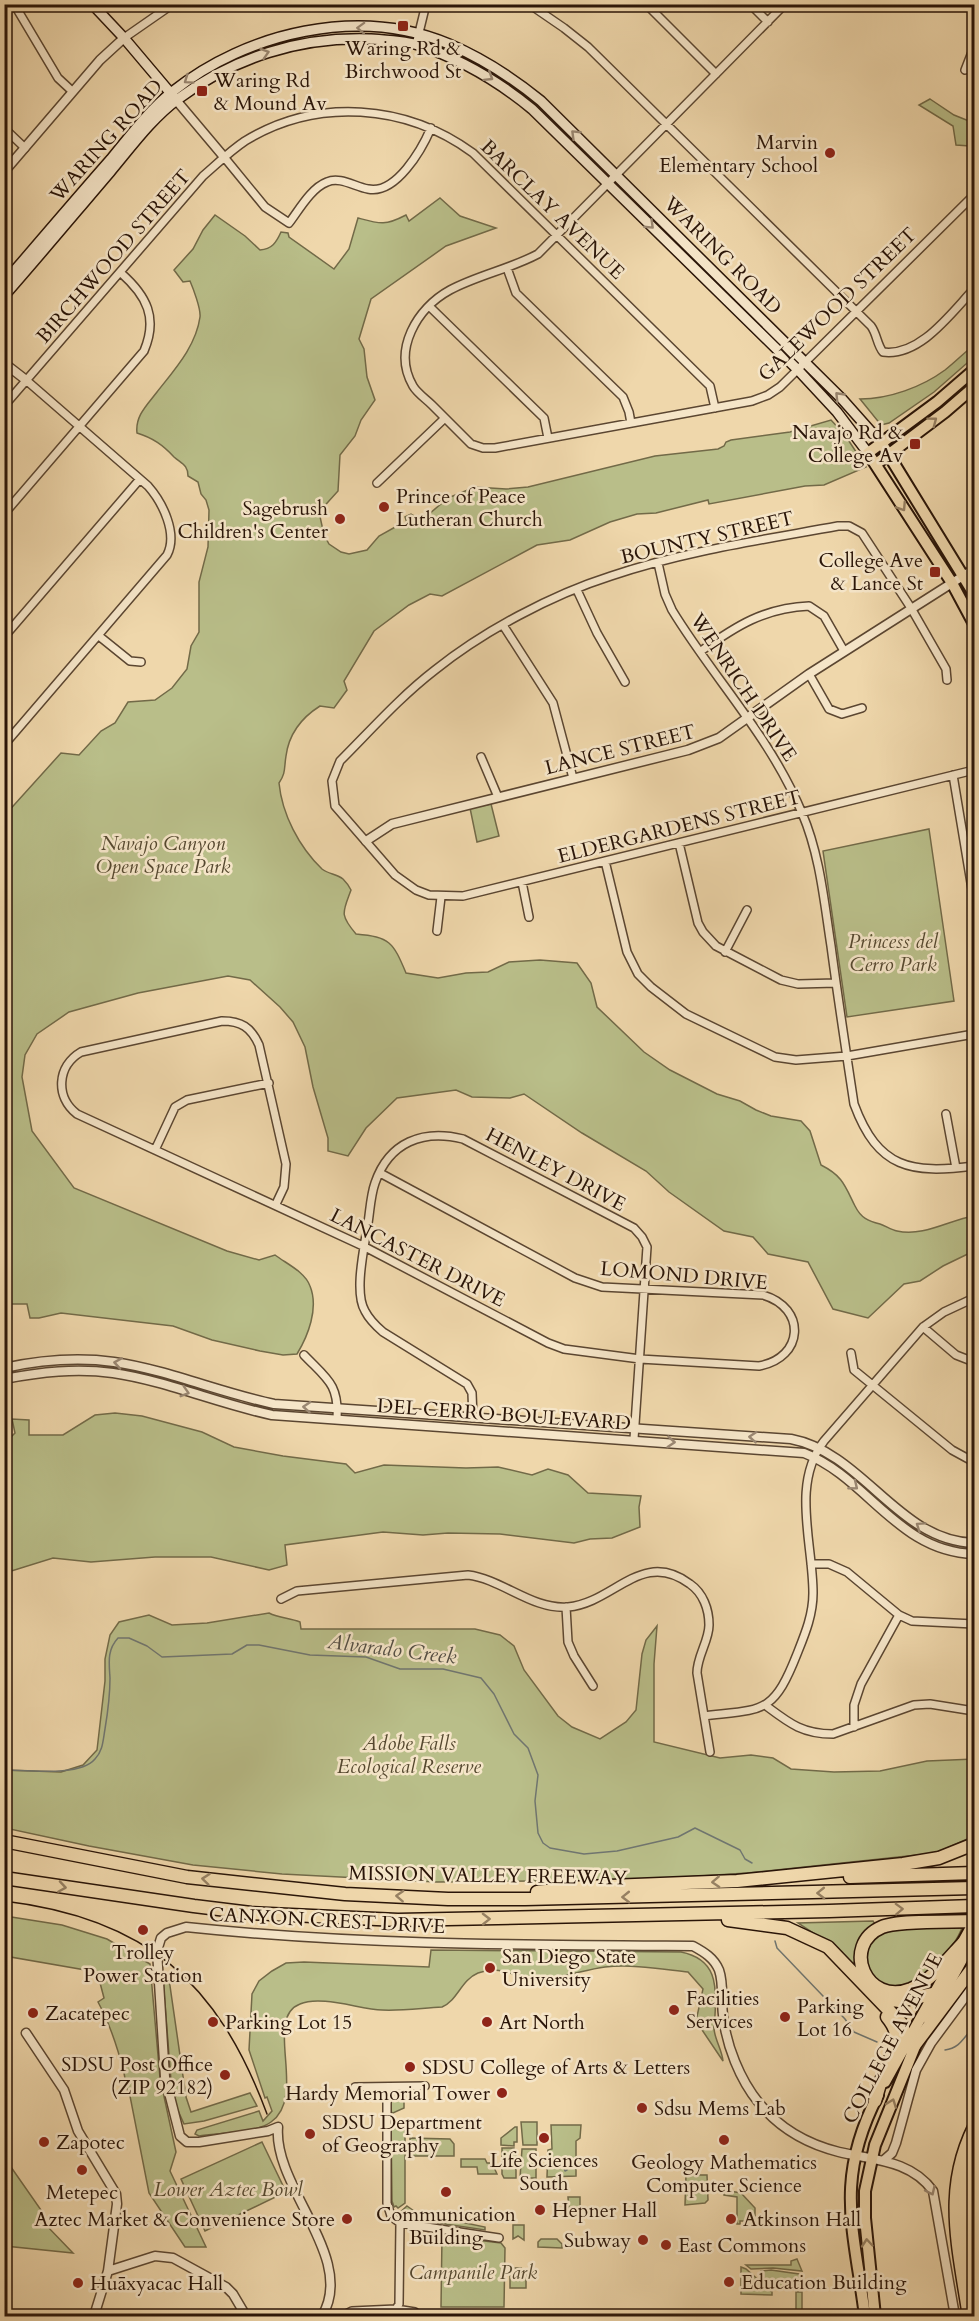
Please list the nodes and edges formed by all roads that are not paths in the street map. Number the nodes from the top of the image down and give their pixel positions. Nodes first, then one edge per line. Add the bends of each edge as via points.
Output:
1 (14, 4) edge
2 (92, 4) edge
3 (173, 4) edge
4 (426, 4) edge
5 (529, 4) edge
6 (646, 4) edge
7 (750, 4) edge
8 (785, 4) edge
9 (768, 22) junction
10 (419, 34) junction
11 (124, 38) junction
12 (416, 45) junction
13 (975, 47) edge
14 (965, 70) dead end
15 (716, 74) junction
16 (72, 91) junction
17 (173, 96) junction
18 (665, 125) junction
19 (4, 128) edge
20 (432, 128) junction
21 (25, 148) junction
22 (224, 157) junction
23 (4, 172) edge
24 (617, 175) junction
25 (608, 184) junction
26 (975, 195) edge
27 (558, 235) junction
28 (507, 268) junction
29 (121, 273) junction
30 (4, 283) edge
31 (975, 290) edge
32 (4, 296) edge
33 (430, 307) junction
34 (856, 311) junction
35 (4, 363) edge
36 (806, 363) junction
37 (798, 370) junction
38 (975, 370) edge
39 (26, 380) junction
40 (975, 387) edge
41 (4, 406) edge
42 (715, 408) junction
43 (445, 418) junction
44 (631, 423) junction
45 (78, 427) junction
46 (548, 438) junction
47 (882, 444) junction
48 (868, 453) junction
49 (889, 454) junction
50 (876, 464) junction
51 (140, 479) junction
52 (377, 483) dead end
53 (4, 514) edge
54 (658, 563) junction
55 (975, 569) edge
56 (964, 575) junction
57 (952, 583) junction
58 (577, 590) junction
59 (975, 594) edge
60 (911, 608) junction
61 (503, 624) junction
62 (975, 624) edge
63 (99, 636) junction
64 (4, 637) edge
65 (701, 651) junction
66 (844, 651) junction
67 (141, 662) dead end
68 (809, 674) junction
69 (947, 680) dead end
70 (625, 682) dead end
71 (862, 708) dead end
72 (748, 717) junction
73 (4, 745) edge
74 (482, 757) dead end
75 (340, 761) joint
76 (975, 770) edge
77 (952, 775) junction
78 (573, 778) junction
79 (498, 797) junction
80 (802, 812) junction
81 (366, 841) junction
82 (679, 843) junction
83 (605, 861) junction
84 (522, 882) junction
85 (441, 897) junction
86 (975, 901) edge
87 (747, 910) dead end
88 (529, 916) dead end
89 (437, 931) dead end
90 (725, 952) junction
91 (836, 983) junction
92 (975, 1034) edge
93 (847, 1056) junction
94 (269, 1083) junction
95 (946, 1114) dead end
96 (155, 1150) junction
97 (975, 1166) edge
98 (956, 1168) junction
99 (380, 1173) junction
100 (276, 1204) junction
101 (365, 1247) junction
102 (645, 1288) junction
103 (975, 1299) edge
104 (923, 1327) junction
105 (851, 1353) dead end
106 (304, 1355) dead end
107 (639, 1359) junction
108 (975, 1362) edge
109 (759, 1366) joint
110 (4, 1368) edge
111 (4, 1379) edge
112 (872, 1385) junction
113 (338, 1409) junction
114 (473, 1418) junction
115 (337, 1419) junction
116 (635, 1428) junction
117 (634, 1439) junction
118 (819, 1447) junction
119 (814, 1456) junction
120 (975, 1462) edge
121 (975, 1543) edge
122 (975, 1554) edge
123 (811, 1564) junction
124 (281, 1599) dead end
125 (566, 1607) junction
126 (899, 1615) junction
127 (975, 1624) edge
128 (593, 1686) dead end
129 (765, 1705) junction
130 (975, 1711) edge
131 (704, 1716) junction
132 (854, 1726) junction
133 (710, 1752) dead end
134 (4, 1841) edge
135 (975, 1844) edge
136 (975, 1873) edge
137 (4, 1878) edge
138 (737, 1881) junction
139 (975, 1888) edge
140 (458, 1899) junction
141 (975, 1906) edge
142 (694, 1915) junction
143 (975, 1922) edge
144 (969, 1937) edge
145 (819, 1943) junction
146 (975, 1966) edge
147 (975, 1985) edge
148 (938, 1994) junction
149 (876, 1996) junction
150 (26, 2033) dead end
151 (911, 2044) junction
152 (355, 2086) dead end
153 (425, 2086) dead end
154 (387, 2087) junction
155 (875, 2101) junction
156 (854, 2155) junction
157 (872, 2158) junction
158 (884, 2160) junction
159 (400, 2223) junction
160 (499, 2238) dead end
161 (108, 2271) junction
162 (396, 2309) junction
163 (4, 2314) edge
164 (33, 2316) edge
165 (94, 2316) edge
166 (246, 2316) edge
167 (322, 2316) edge
168 (342, 2316) edge
169 (418, 2316) edge
170 (865, 2316) edge
171 (875, 2316) edge
172 (955, 2316) edge

1 - 16 street via 58,78
2 - 11 main road
3 - 11 street
4 - 10 street
5 - 18 street via 582,42
6 - 15 street
7 - 9 street
8 - 9 street
9 - 15 street
10 - 12 street
10 -> 17 main road, WARING ROAD via 357,27 288,34 225,57
24 -> 10 main road, WARING ROAD via 518,83 488,62
11 - 16 street
11 - 17 main road
17 -> 12 main road, WARING ROAD via 229,67 291,46 356,39
12 -> 25 main road, WARING ROAD via 483,73 507,88
13 - 14 street
15 - 18 street
16 - 21 street
17 - 22 street
17 - 30 main road, WARING ROAD via 140,124
17 - 32 main road, WARING ROAD
18 - 24 street
18 - 34 street
19 - 21 street
20 - 22 street, BARCLAY AVENUE via 373,112 324,113 265,130
20 - 22 street via 415,159 389,186 372,190 341,181 327,182 316,189 289,223 265,207
20 - 27 street, BARCLAY AVENUE via 481,160
21 - 23 street
22 - 29 street, BIRCHWOOD STREET via 203,176
24 - 25 street
24 - 36 main road, WARING ROAD
25 - 27 street
25 -> 37 main road, WARING ROAD
26 - 34 street, GALEWOOD STREET
27 - 28 street via 538,254
27 - 42 street, BARCLAY AVENUE via 710,386
28 - 33 street via 451,289
28 - 44 street via 516,293 623,397
29 - 39 street, BIRCHWOOD STREET
29 - 45 street via 146,302 151,327 146,346
31 - 34 street via 918,346 892,353 883,352 872,326
33 - 43 street via 411,328 404,358 414,388
33 - 46 street via 544,418
34 - 36 street, GALEWOOD STREET
35 - 39 street
36 - 37 street, GALEWOOD STREET
47 -> 36 main road, WARING ROAD
37 - 42 street, GALEWOOD STREET via 768,395
37 - 48 main road, WARING ROAD
38 - 47 main road
39 - 41 street, BIRCHWOOD STREET
39 - 45 street
49 -> 40 main road
42 - 44 street, GALEWOOD STREET
43 - 46 street, GALEWOOD STREET via 471,444 483,448
43 - 52 street
44 - 46 street, GALEWOOD STREET
45 - 51 street
45 - 53 street
47 - 48 main road
47 - 49 main road
48 - 50 main road
49 - 50 main road
49 - 56 main road
50 -> 57 main road
51 - 63 street via 156,497 172,542 167,555
51 - 64 street
54 - 58 street, BOUNTY STREET
54 - 60 street, BOUNTY STREET via 710,549 849,526 862,533
54 - 65 street, WENRICH DRIVE via 672,610
55 - 56 street, LANCE STREET
56 - 57 street, LANCE STREET
56 - 59 main road
57 - 60 street, LANCE STREET
57 - 62 main road
58 - 61 street, BOUNTY STREET
58 - 70 street
60 - 66 street, LANCE STREET
60 - 69 street, BOUNTY STREET via 946,669
61 - 75 street, BOUNTY STREET via 427,676
61 - 78 street via 553,703
63 - 67 street via 130,661
63 - 73 street
65 - 66 street via 739,624 773,612 809,606 824,616
65 - 72 street, WENRICH DRIVE
66 - 68 street, LANCE STREET
68 - 71 street via 829,709 842,714
68 - 72 street, LANCE STREET
72 - 78 street, LANCE STREET via 708,743
72 - 80 street, WENRICH DRIVE
74 - 79 street
75 - 81 street, ELDERGARDENS STREET via 332,781 335,806
76 - 77 street, ELDERGARDENS STREET
77 - 80 street, ELDERGARDENS STREET
77 - 86 street
78 - 79 street, LANCE STREET
79 - 81 street, LANCE STREET via 392,824
80 - 82 street, ELDERGARDENS STREET
80 - 91 street, WENRICH DRIVE via 821,878
81 - 85 street, ELDERGARDENS STREET via 394,875 416,890
82 - 83 street, ELDERGARDENS STREET
82 - 90 street via 698,923
83 - 84 street, ELDERGARDENS STREET
83 - 93 street via 627,952 638,974 651,987 686,1014 775,1057 796,1060
84 - 85 street, ELDERGARDENS STREET via 463,896
84 - 88 street
85 - 89 street
87 - 90 street
90 - 91 street via 782,980 798,984
91 - 93 street, WENRICH DRIVE
92 - 93 street
93 - 98 street, WENRICH DRIVE via 854,1104 875,1144 911,1167
94 - 96 street via 187,1100 175,1107
94 - 96 street, LANCASTER DRIVE via 255,1035 236,1021 76,1055 66,1067 61,1083 67,1103 77,1114
94 - 100 street via 286,1164 284,1187
95 - 98 street
96 - 100 street, LANCASTER DRIVE
97 - 98 street, WENRICH DRIVE
99 - 101 street
99 - 102 street, LOMOND DRIVE via 575,1278 602,1287
99 - 102 street, HENLEY DRIVE via 398,1148 415,1138 446,1135 463,1139 634,1228 647,1248
100 - 101 street, LANCASTER DRIVE
101 - 107 street, LANCASTER DRIVE via 548,1343 564,1349
101 - 114 street via 360,1285 365,1311 383,1332 467,1384 472,1393
102 - 107 street
102 - 109 street, LOMOND DRIVE via 763,1295 784,1305 795,1335 784,1356
103 - 104 street via 944,1312
104 - 108 street via 956,1355
104 - 112 street
105 - 112 street via 854,1370
106 - 113 street via 333,1385
107 - 109 street, LANCASTER DRIVE
107 - 116 street
113 -> 110 street, DEL CERRO BOULEVARD via 240,1397 114,1362 36,1361
111 -> 115 street, DEL CERRO BOULEVARD via 38,1372 112,1373 237,1408 273,1415
112 - 118 street
112 - 120 street via 952,1450
113 - 114 street, DEL CERRO BOULEVARD
113 - 115 street
114 - 116 street, DEL CERRO BOULEVARD
115 - 117 street, DEL CERRO BOULEVARD
116 - 117 street
118 -> 116 street, DEL CERRO BOULEVARD via 791,1439
117 -> 119 street, DEL CERRO BOULEVARD via 790,1450
118 - 119 street
121 -> 118 street, DEL CERRO BOULEVARD via 934,1535
119 -> 122 street, DEL CERRO BOULEVARD via 929,1545
119 - 123 street via 807,1472 806,1494
123 - 126 street via 829,1564 847,1572
123 - 129 street via 811,1617 786,1683
124 - 125 street via 297,1591 468,1575 493,1580 541,1603
125 - 128 street via 568,1642
125 - 131 street via 583,1604 642,1573 654,1571 668,1572 695,1588 708,1615 708,1635 696,1673
126 - 127 street via 924,1623
126 - 132 street via 861,1684 854,1705
129 - 131 street via 746,1712
129 - 132 street via 809,1732 833,1734
130 - 132 street via 922,1704
131 - 133 street
140 -> 134 highway, MISSION VALLEY FREEWAY via 345,1894 188,1877
135 - 138 highway via 916,1863
136 - 138 highway
137 -> 142 highway, MISSION VALLEY FREEWAY via 194,1906 351,1919
138 -> 140 highway via 584,1887
139 -> 140 highway, MISSION VALLEY FREEWAY
142 -> 141 highway, MISSION VALLEY FREEWAY
142 - 145 highway via 787,1928
143 - 144 main road, COLLEGE AVENUE
143 - 144 highway via 884,1926 864,1943 863,1970 870,1982 883,1991 898,1993 930,1977
144 - 148 main road, COLLEGE AVENUE
145 - 149 highway via 833,1951
145 - 155 highway via 883,2011 896,2032 895,2050
146 - 151 highway
147 - 158 street via 931,2043 916,2070 896,2143
148 - 149 highway via 899,2001
148 - 151 main road, COLLEGE AVENUE
149 - 151 highway via 902,2024
150 - 161 street via 64,2091 78,2130 115,2189 117,2204
151 - 155 main road, COLLEGE AVENUE
157 -> 151 main road, COLLEGE AVENUE
152 - 154 street
153 - 154 street
154 - 159 street via 387,2203 391,2216
155 - 156 main road, COLLEGE AVENUE
156 - 157 street, CANYON CREST DRIVE
156 - 167 street, CANYON CREST DRIVE via 795,2135 758,2103 740,2074 731,2049 723,2018 720,1972 708,1955 693,1946 402,1943 175,1929 158,1944 157,1965 165,2077 180,2136 186,2142 199,2142 278,2127 280,2156 330,2274 330,2295
156 - 170 main road, COLLEGE AVENUE via 850,2221
157 - 158 street, CANYON CREST DRIVE
171 -> 157 main road, COLLEGE AVENUE via 865,2202
158 -> 172 street, CANYON CREST DRIVE via 920,2175 933,2191
159 - 160 street
159 - 162 street via 400,2303
161 - 165 street
161 - 166 street via 155,2256 173,2258 226,2287
162 - 168 street via 352,2311
162 - 169 street
163 - 164 street

